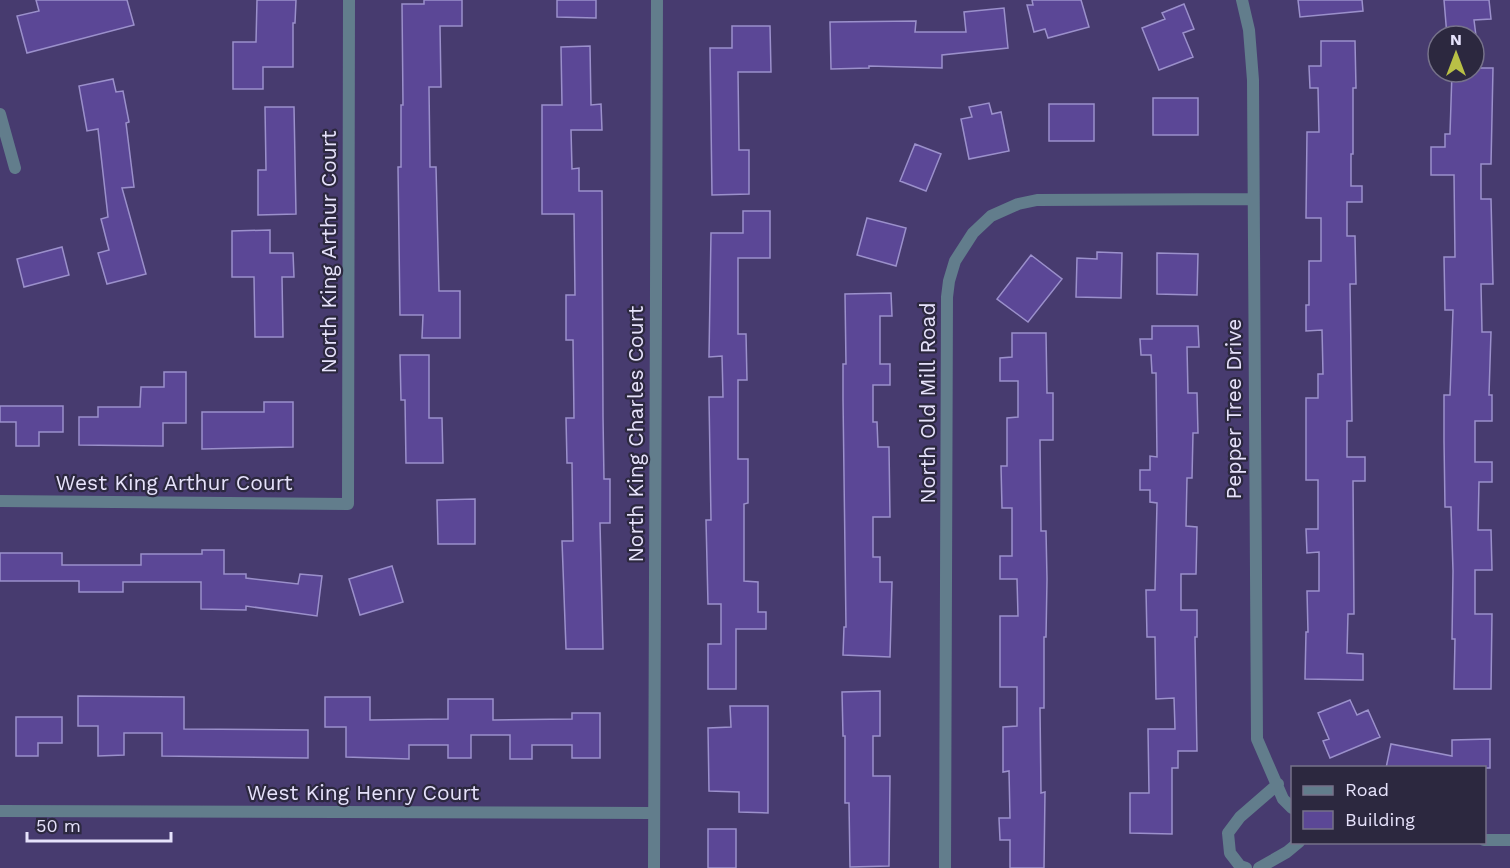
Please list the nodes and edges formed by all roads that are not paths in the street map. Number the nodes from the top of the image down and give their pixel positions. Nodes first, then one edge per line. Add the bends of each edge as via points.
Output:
1 (349, 0) edge
2 (657, 0) edge
3 (1242, 0) edge
4 (0, 114) edge
5 (15, 168) dead end
6 (1252, 199) junction
7 (0, 501) edge
8 (348, 504) joint
9 (1278, 784) junction
10 (1291, 806) edge
11 (0, 811) edge
12 (653, 813) junction
13 (1486, 840) edge
14 (1510, 840) edge
15 (1297, 844) edge
16 (654, 868) edge
17 (945, 868) edge
18 (1246, 868) edge
19 (1259, 868) edge

1 - 8 street, North King Arthur Court
2 - 12 street, North King Charles Court
3 - 6 street, Pepper Tree Drive via 1252,53
4 - 5 street
6 - 9 street, Pepper Tree Drive via 1257,739
6 - 17 street, North Old Mill Road via 1037,200 1000,211 982,222 955,261 947,297
7 - 8 street, West King Arthur Court
9 - 10 street, Pepper Tree Drive via 1283,799
9 - 18 street via 1228,833 1230,853
11 - 12 street, West King Henry Court
12 - 16 street, North King Charles Court
13 - 14 street
15 - 19 street

